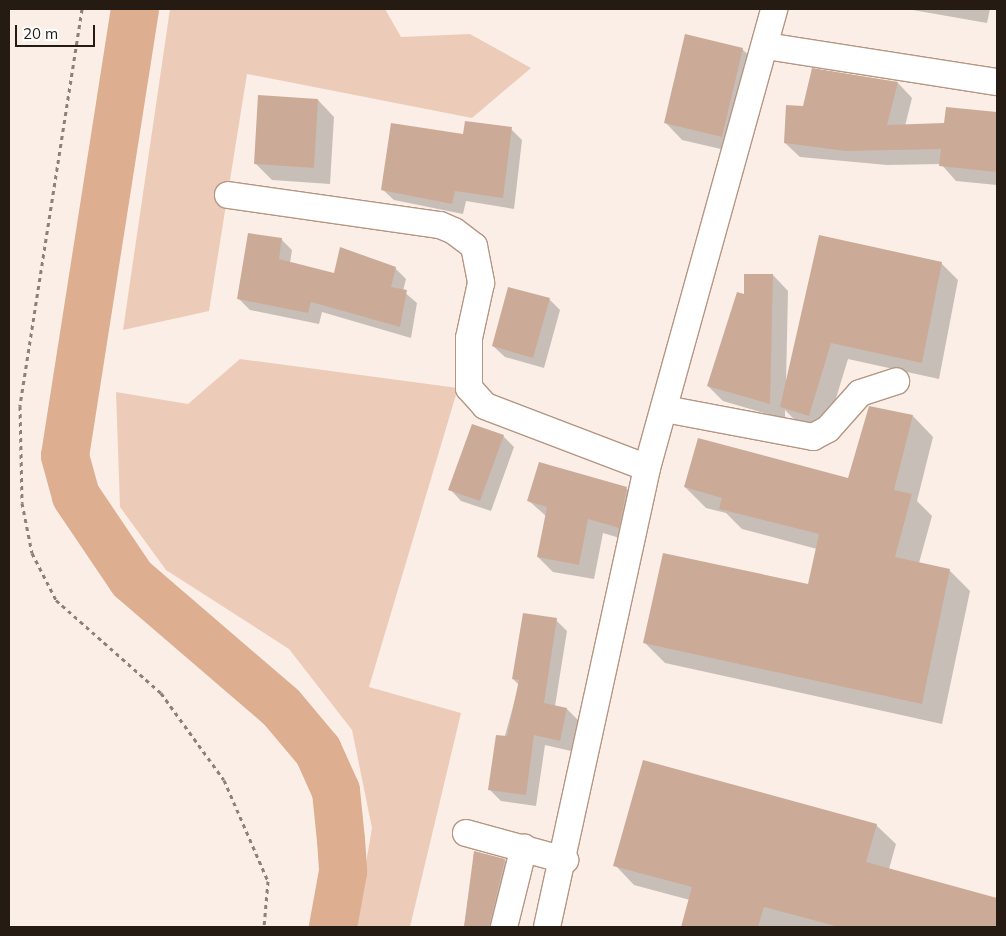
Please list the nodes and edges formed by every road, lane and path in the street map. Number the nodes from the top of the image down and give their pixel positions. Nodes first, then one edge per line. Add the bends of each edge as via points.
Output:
1 (82, 9) edge
2 (774, 9) edge
3 (766, 46) junction
4 (997, 82) edge
5 (228, 195) dead end
6 (896, 381) dead end
7 (665, 409) junction
8 (647, 468) junction
9 (466, 833) dead end
10 (524, 847) junction
11 (565, 860) junction
12 (264, 927) edge
13 (504, 927) edge
14 (547, 927) edge

1 - 12 path via 20,406 22,503 32,553 56,600 161,693 224,780 268,881
2 - 3 street
3 - 4 street
3 - 7 street
5 - 8 street via 440,225 454,231 474,246 481,283 469,338 469,388 485,406
6 - 7 street via 860,394 828,429 812,437
7 - 8 street
8 - 11 street
9 - 10 street
10 - 11 street
10 - 13 street
11 - 14 street

